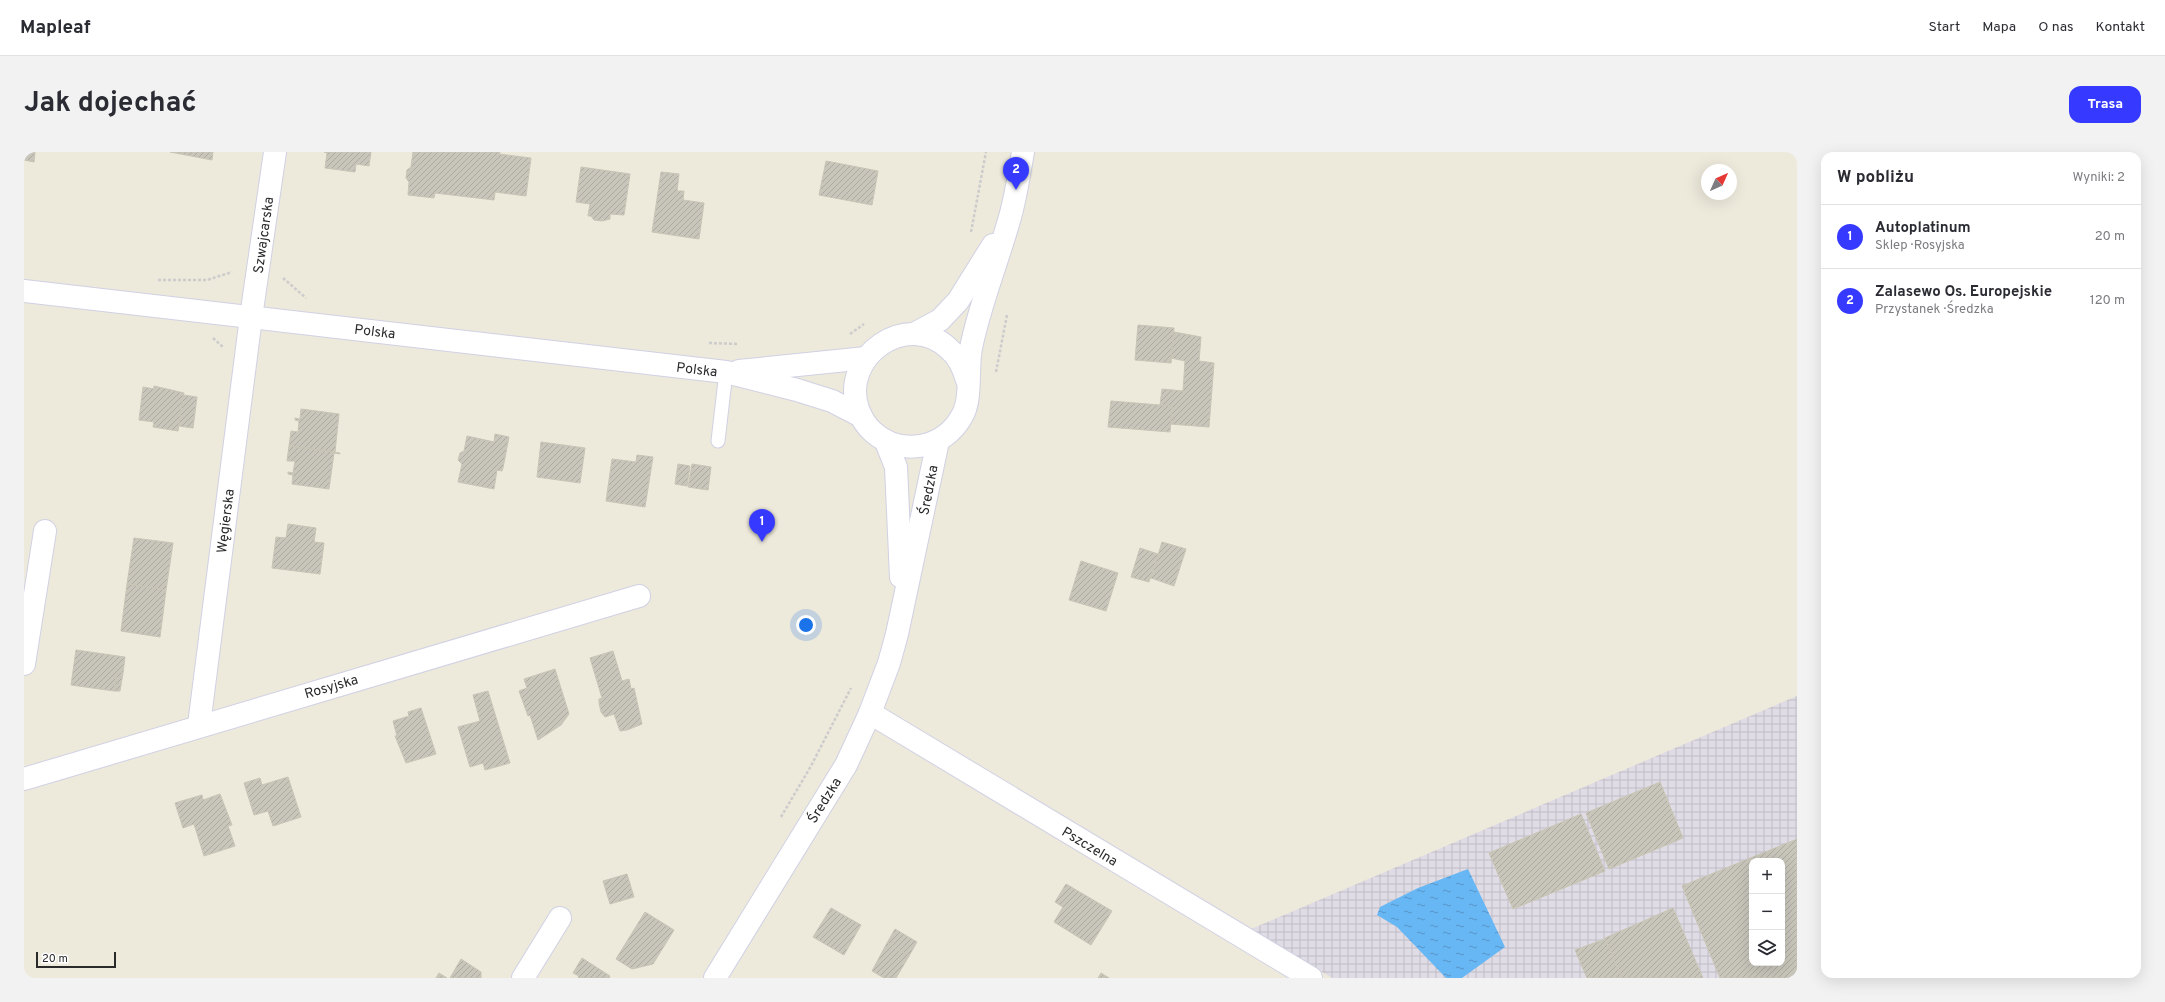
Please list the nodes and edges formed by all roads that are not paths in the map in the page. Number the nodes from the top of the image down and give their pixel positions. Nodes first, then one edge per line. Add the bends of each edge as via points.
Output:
1 (275, 152) edge
2 (1023, 152) edge
3 (1010, 217) junction
4 (24, 291) edge
5 (251, 317) junction
6 (914, 334) junction
7 (866, 358) junction
8 (726, 372) junction
9 (967, 380) junction
10 (861, 416) junction
11 (718, 441) dead end
12 (938, 441) junction
13 (886, 442) junction
14 (45, 531) dead end
15 (639, 596) dead end
16 (902, 608) junction
17 (24, 664) edge
18 (870, 713) junction
19 (199, 725) junction
20 (24, 779) edge
21 (560, 918) dead end
22 (523, 978) edge
23 (715, 978) edge
24 (1311, 978) edge

1 - 5 street, Szwajcarska
2 - 3 street
3 - 6 street via 958,301 940,320
3 - 9 street via 979,313
4 - 5 street, Polska
5 - 8 street, Polska
5 - 19 street, Węgierska
6 - 7 street via 896,336 879,345
6 - 9 street via 933,338 949,348 960,362
7 - 8 street, Polska
7 - 10 street via 858,371 855,386
8 - 10 street, Polska via 832,401
8 - 11 lane
9 - 12 street via 968,398 963,415 953,430
10 - 13 street via 872,431
12 - 13 street via 922,447 903,447
12 - 16 street, Średzka
13 - 16 street, Średzka via 896,467 898,487
14 - 17 street
15 - 19 street, Rosyjska
16 - 18 street, Średzka via 889,663
18 - 23 street, Średzka via 846,765
18 - 24 street, Pszczelna
19 - 20 street, Rosyjska
21 - 22 street

